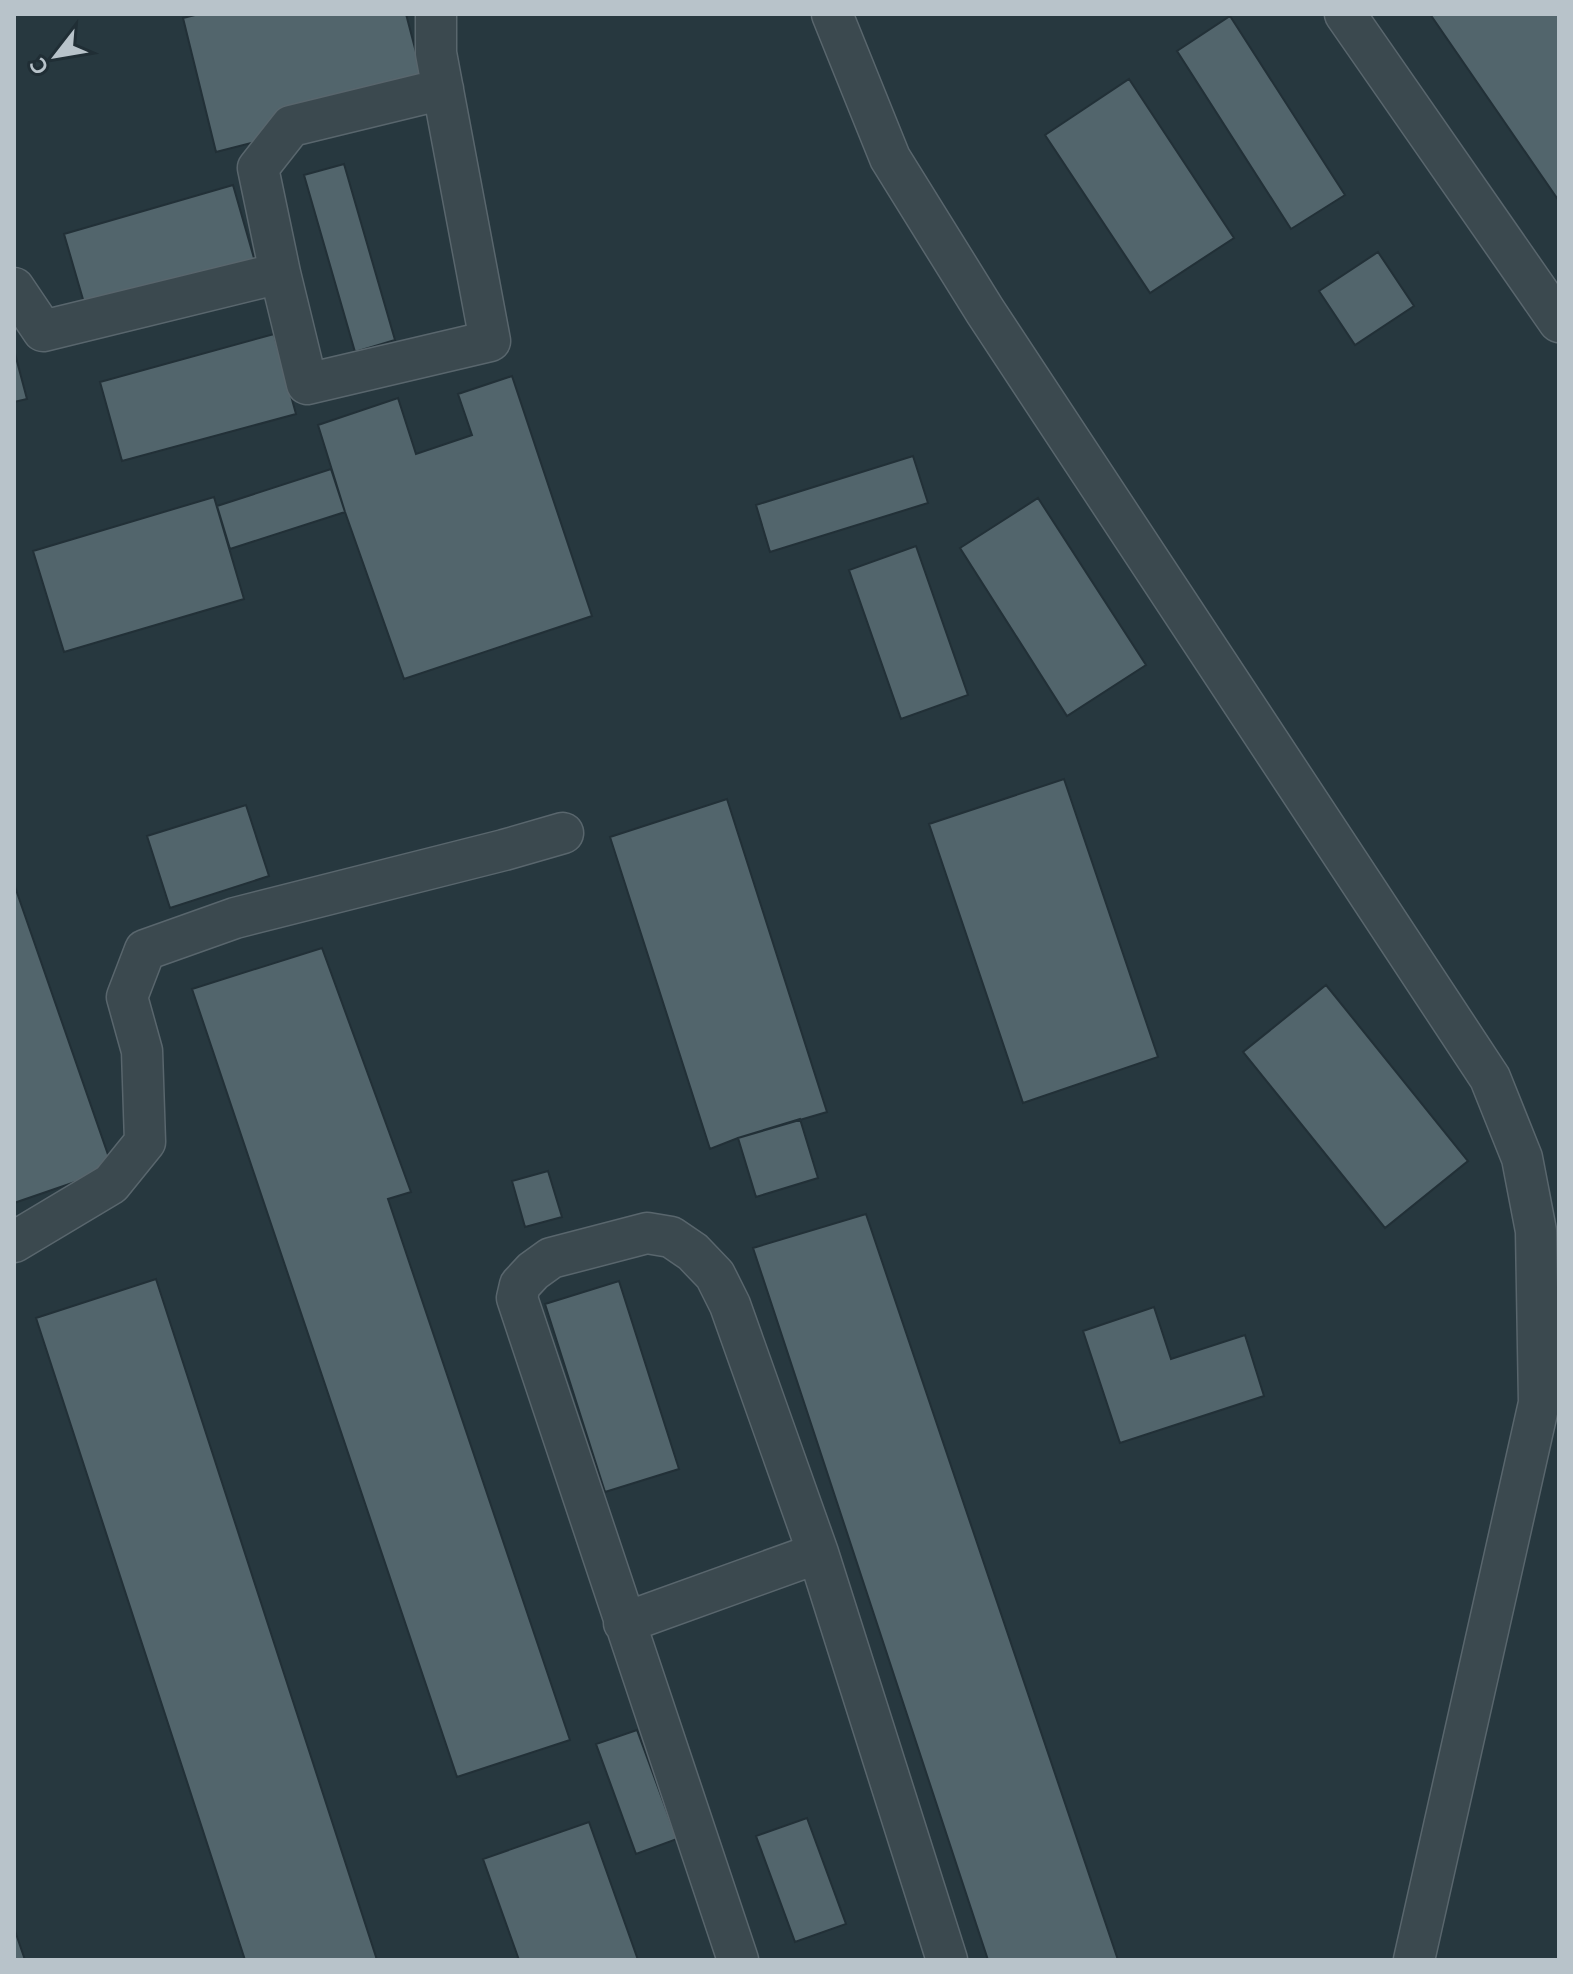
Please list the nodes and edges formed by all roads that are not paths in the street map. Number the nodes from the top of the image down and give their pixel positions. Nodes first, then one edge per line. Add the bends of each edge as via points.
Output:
1 (436, 14) edge
2 (832, 14) edge
3 (1345, 14) edge
4 (443, 89) junction
5 (280, 273) junction
6 (14, 288) edge
7 (1559, 322) edge
8 (563, 833) dead end
9 (14, 1242) edge
10 (1549, 1328) edge
11 (818, 1553) junction
12 (624, 1623) junction
13 (738, 1960) edge
14 (947, 1960) edge
15 (1414, 1960) edge

1 - 4 street
2 - 10 street via 890,158 985,311 1490,1078 1522,1158
3 - 7 street
4 - 5 street via 291,126 258,168
4 - 5 street via 490,341 307,384
5 - 6 street via 43,331
8 - 9 street via 235,918 145,950 127,997 142,1051 145,1142 111,1184
10 - 15 street via 1539,1403
11 - 12 street
11 - 12 street via 715,1275 671,1237 647,1233 551,1258 520,1285 517,1298
11 - 14 street
12 - 13 street

